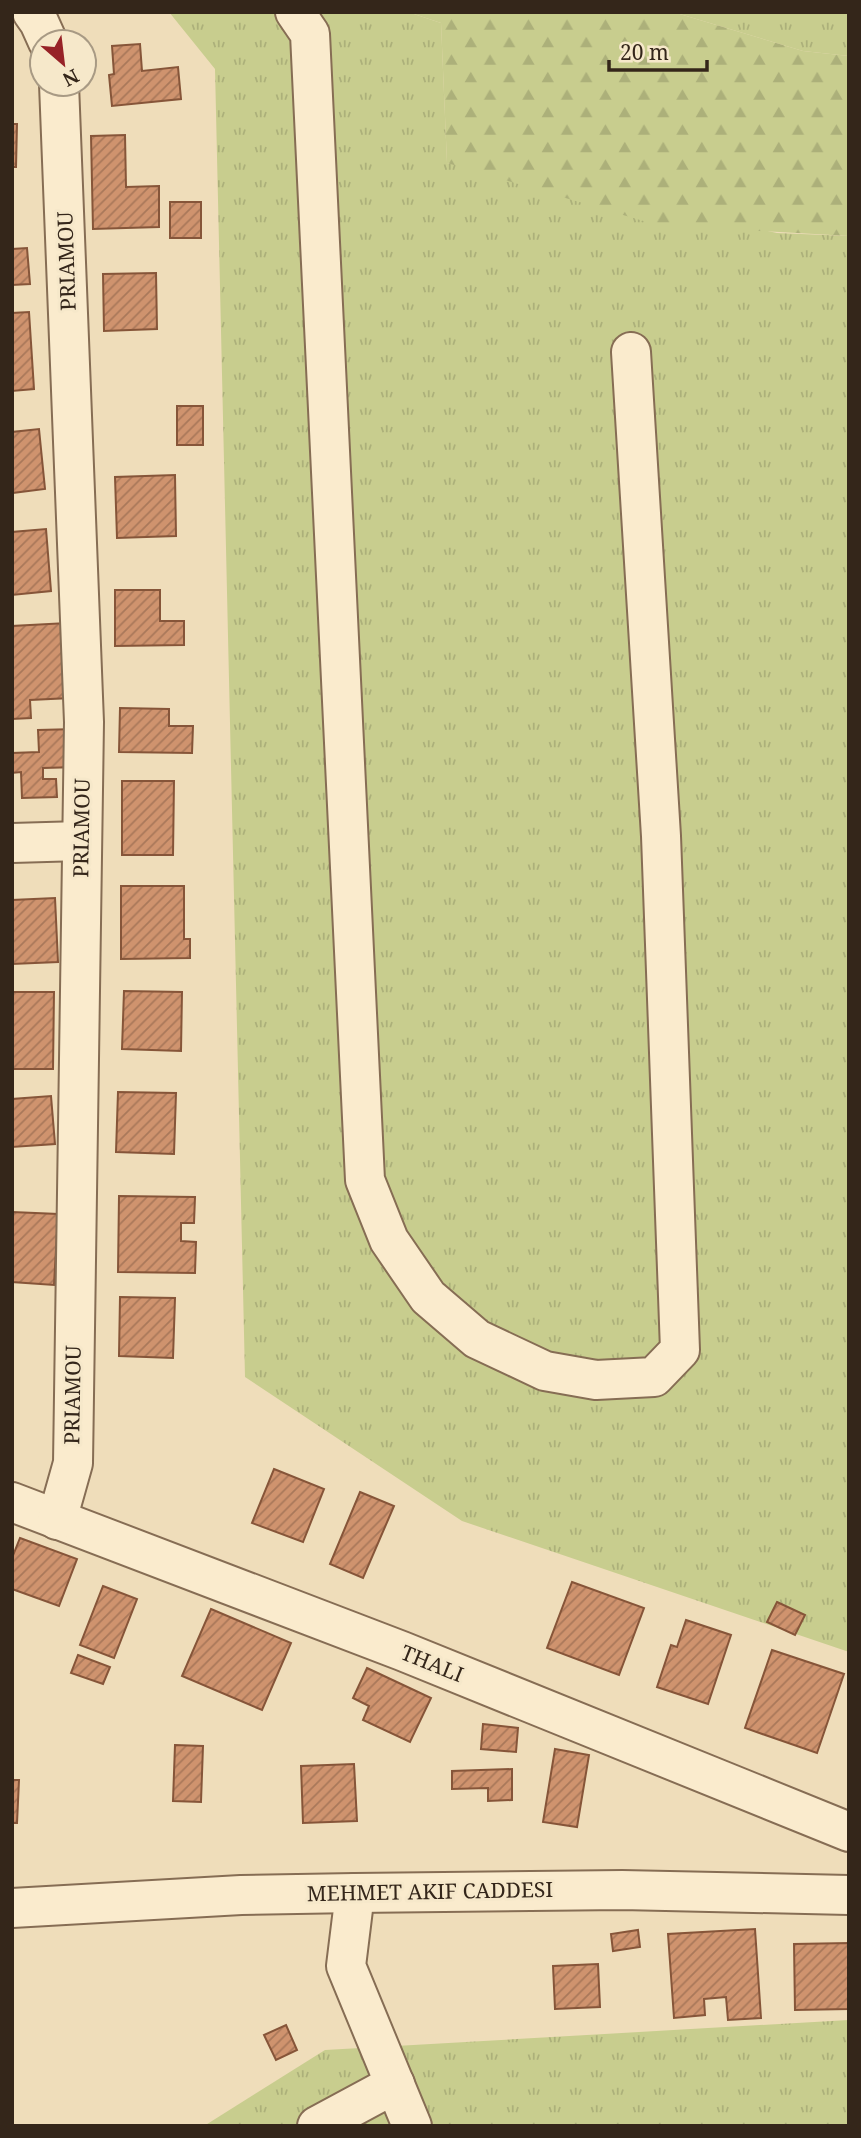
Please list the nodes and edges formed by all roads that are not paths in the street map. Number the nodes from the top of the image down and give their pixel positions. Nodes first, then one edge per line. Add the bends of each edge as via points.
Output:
1 (295, 12) edge
2 (60, 98) edge
3 (631, 352) dead end
4 (82, 841) junction
5 (12, 843) edge
6 (14, 1506) edge
7 (57, 1520) junction
8 (849, 1832) edge
9 (355, 1893) junction
10 (849, 1895) edge
11 (12, 1908) edge
12 (395, 2084) junction
13 (317, 2126) edge
14 (412, 2126) edge

1 - 3 street via 310,34 365,1180 389,1240 428,1297 477,1339 545,1371 596,1380 654,1377 680,1350 660,836
2 - 4 street, PRIAMOU via 84,722
4 - 5 street
4 - 7 street, PRIAMOU via 72,1463
6 - 7 street, THALI
7 - 8 street, THALI via 402,1651
9 - 10 street, MEHMET AKIF CADDESI
9 - 11 street, MEHMET AKIF CADDESI
9 - 12 street via 346,1966
12 - 13 street
12 - 14 street

